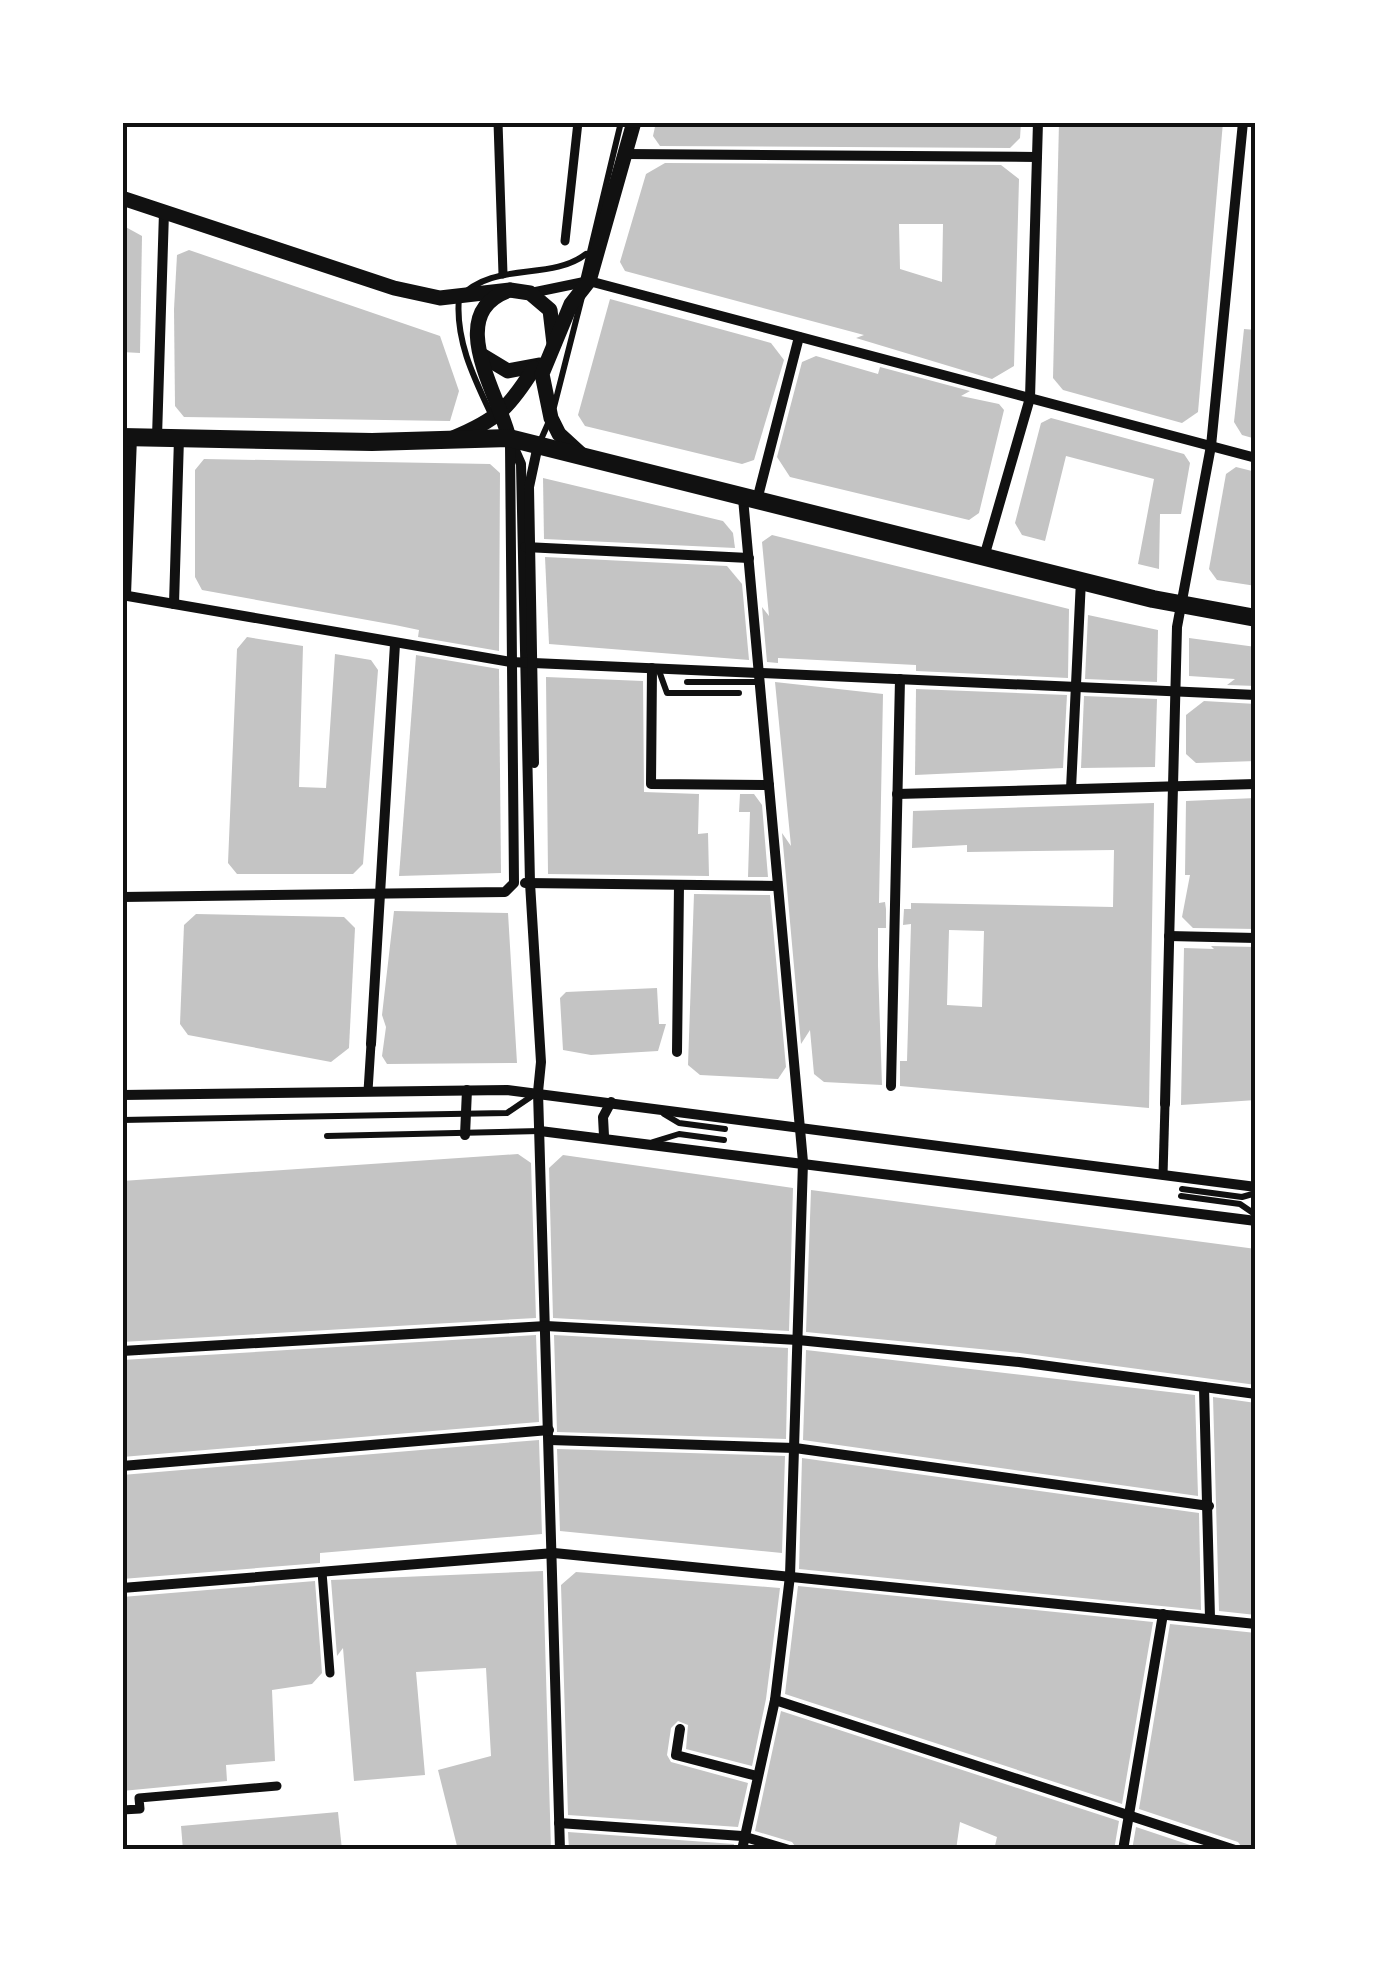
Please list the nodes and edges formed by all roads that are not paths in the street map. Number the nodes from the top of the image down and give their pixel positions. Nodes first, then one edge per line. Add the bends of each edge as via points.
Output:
1 (498, 122) edge
2 (578, 122) edge
3 (622, 122) edge
4 (634, 122) edge
5 (1038, 122) edge
6 (1243, 122) edge
7 (626, 154) junction
8 (1037, 157) junction
9 (122, 198) edge
10 (164, 212) junction
11 (565, 241) dead end
12 (587, 254) junction
13 (503, 274) junction
14 (585, 284) junction
15 (510, 290) junction
16 (530, 293) junction
17 (459, 298) junction
18 (799, 337) junction
19 (480, 353) junction
20 (544, 358) junction
21 (1030, 398) junction
22 (498, 415) junction
23 (551, 418) junction
24 (127, 437) edge
25 (157, 437) junction
26 (179, 438) junction
27 (509, 438) junction
28 (444, 441) junction
29 (538, 445) junction
30 (1211, 446) junction
31 (586, 458) junction
32 (1256, 458) edge
33 (750, 499) junction
34 (521, 547) junction
35 (984, 557) junction
36 (749, 558) junction
37 (1080, 580) junction
38 (124, 595) edge
39 (174, 604) junction
40 (1182, 606) junction
41 (1256, 618) edge
42 (395, 644) junction
43 (511, 662) junction
44 (528, 662) junction
45 (655, 668) junction
46 (760, 678) junction
47 (900, 679) junction
48 (687, 682) dead end
49 (1076, 687) junction
50 (1175, 691) junction
51 (739, 693) dead end
52 (1256, 695) edge
53 (1256, 784) edge
54 (768, 785) junction
55 (1173, 786) junction
56 (1071, 789) junction
57 (898, 794) junction
58 (514, 883) junction
59 (533, 883) junction
60 (679, 884) junction
61 (777, 886) junction
62 (379, 894) junction
63 (122, 897) edge
64 (1169, 936) junction
65 (1256, 938) edge
66 (370, 1044) joint
67 (677, 1052) dead end
68 (892, 1086) dead end
69 (466, 1090) junction
70 (368, 1091) junction
71 (538, 1092) junction
72 (122, 1095) edge
73 (611, 1102) junction
74 (1164, 1104) joint
75 (656, 1108) junction
76 (466, 1114) junction
77 (122, 1120) edge
78 (798, 1128) junction
79 (725, 1129) dead end
80 (540, 1131) junction
81 (465, 1135) junction
82 (327, 1136) dead end
83 (604, 1136) junction
84 (724, 1140) dead end
85 (652, 1142) junction
86 (803, 1162) junction
87 (1163, 1175) junction
88 (1256, 1190) edge
89 (1256, 1218) edge
90 (546, 1326) junction
91 (798, 1340) junction
92 (122, 1351) edge
93 (1204, 1387) junction
94 (1256, 1394) edge
95 (550, 1435) junction
96 (794, 1448) junction
97 (122, 1466) edge
98 (1209, 1506) junction
99 (554, 1553) junction
100 (322, 1572) junction
101 (790, 1576) junction
102 (122, 1588) edge
103 (1163, 1614) junction
104 (1210, 1618) junction
105 (1256, 1624) edge
106 (330, 1672) dead end
107 (775, 1700) junction
108 (680, 1728) dead end
109 (757, 1776) junction
110 (277, 1786) dead end
111 (122, 1810) edge
112 (1130, 1818) junction
113 (559, 1823) junction
114 (742, 1836) junction
115 (560, 1850) edge
116 (742, 1850) edge
117 (789, 1850) edge
118 (1123, 1850) edge
119 (1236, 1850) edge

1 - 13 street
2 - 11 street
3 - 12 lane
4 - 7 street
5 - 8 street
6 - 30 street
7 - 8 street
7 - 14 street
8 - 21 street
9 - 10 street
10 - 17 street via 394,288
10 - 25 street
12 - 13 lane via 570,264
12 - 14 lane
13 - 17 lane via 473,284
14 - 16 street
14 - 18 street
14 - 20 street
14 - 23 lane
15 - 16 street
15 - 17 street
15 - 19 street via 488,300 476,320
16 - 20 street via 555,322
17 - 22 lane via 464,349
18 - 21 street
18 - 33 street
19 - 20 street via 508,371
19 - 22 street
20 - 22 street
20 - 23 street
21 - 30 street
21 - 35 street
22 - 27 street
22 - 28 street
23 - 29 lane
23 - 31 street
24 - 25 main road
24 - 38 street
25 - 26 main road
26 - 28 main road
26 - 39 street
27 - 28 main road
27 - 29 main road
27 - 34 street
29 - 31 main road
29 - 34 street
30 - 32 street
30 - 40 street
31 - 33 main road
33 - 35 main road
33 - 36 street
34 - 36 street
34 - 43 street
34 - 44 street
35 - 37 main road
36 - 46 street
37 - 40 main road
37 - 49 street
38 - 39 street
39 - 42 street
40 - 41 main road
40 - 50 street
42 - 43 street
42 - 62 street
43 - 44 street
43 - 58 street
44 - 45 street
44 - 59 street
45 - 46 street
45 - 51 lane via 668,693
45 - 54 street via 651,784
46 - 47 street
46 - 48 lane
46 - 54 street
47 - 49 street
47 - 57 street
49 - 50 street
49 - 56 street
50 - 52 street
50 - 55 street
53 - 55 street
54 - 61 street
55 - 56 street
55 - 64 street
56 - 57 street
57 - 68 street
58 - 59 street
58 - 62 street via 505,892
59 - 60 street
59 - 71 street
60 - 61 street
60 - 67 street
61 - 78 street
62 - 63 street
62 - 66 street
64 - 65 street
64 - 74 street
66 - 70 street
69 - 70 street
69 - 71 street
69 - 76 street
70 - 72 street
71 - 73 street
71 - 76 lane via 507,1113
71 - 80 street
73 - 75 street
73 - 83 street
74 - 87 street
75 - 78 street
75 - 79 lane via 679,1123
76 - 77 lane
76 - 81 street
78 - 86 street
78 - 87 street
80 - 81 lane
80 - 83 street
80 - 90 street
81 - 82 lane
83 - 85 street
84 - 85 lane via 679,1134
85 - 86 street
86 - 89 street
86 - 91 street
87 - 88 street
88 - 89 lane via 1242,1197 1181,1193 1240,1204
90 - 91 street
90 - 92 street
90 - 95 street
91 - 93 street
91 - 96 street
93 - 94 street
93 - 98 street
95 - 96 street
95 - 97 street
95 - 99 street
96 - 98 street
96 - 101 street
98 - 104 street
99 - 100 street
99 - 101 street
99 - 113 street
100 - 102 street
100 - 106 street
101 - 103 street
101 - 107 street
103 - 104 street
103 - 112 street
104 - 105 street
107 - 109 street
107 - 112 street
108 - 109 street via 676,1755
109 - 114 street
110 - 111 street via 139,1798 140,1809
112 - 118 street
112 - 119 street
113 - 114 street
113 - 115 street
114 - 116 street
114 - 117 street

